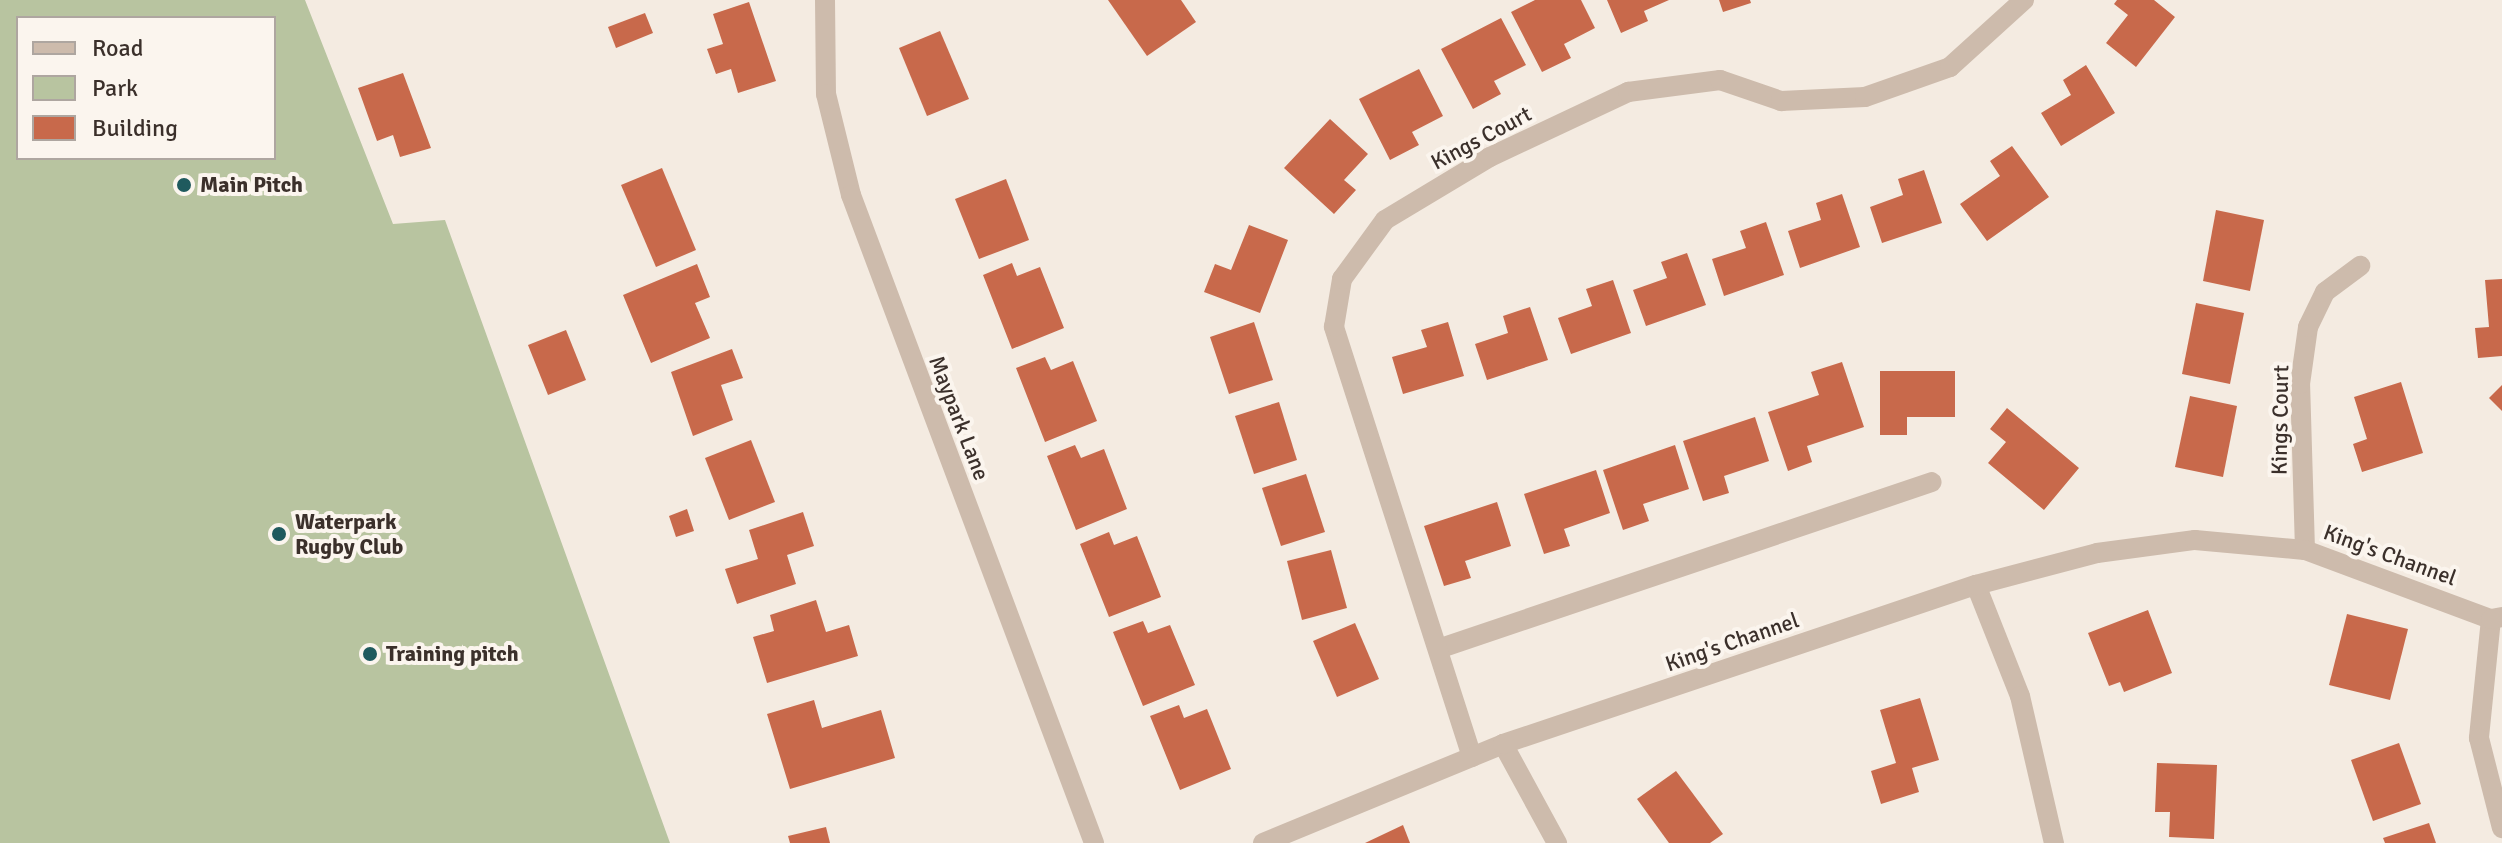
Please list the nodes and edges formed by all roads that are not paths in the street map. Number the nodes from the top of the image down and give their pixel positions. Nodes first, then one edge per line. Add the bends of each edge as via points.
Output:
1 (825, 0) edge
2 (2024, 0) edge
3 (2360, 266) dead end
4 (1932, 482) dead end
5 (2305, 550) junction
6 (1976, 585) junction
7 (2496, 618) edge
8 (1438, 649) junction
9 (1503, 744) junction
10 (1472, 757) junction
11 (1326, 820) junction
12 (2502, 828) edge
13 (1094, 843) edge
14 (1263, 843) edge
15 (1309, 843) edge
16 (1557, 843) edge
17 (2054, 843) edge

1 - 13 street, Maypark Lane via 826,94 860,225
2 - 8 street, Kings Court via 1950,67 1865,97 1781,101 1720,80 1628,92 1490,157 1385,220 1342,279 1334,327
3 - 5 street, Kings Court via 2325,292 2308,327 2300,384
4 - 8 street
5 - 6 street, King's Channel via 2195,540 2097,553
5 - 7 street, King's Channel
6 - 9 street, King's Channel
6 - 17 street via 2020,696
7 - 12 street via 2479,738
8 - 10 street, Kings Court
9 - 10 street, King's Channel
9 - 16 street
10 - 11 street, King's Channel
11 - 14 street, King's Channel
11 - 15 street

